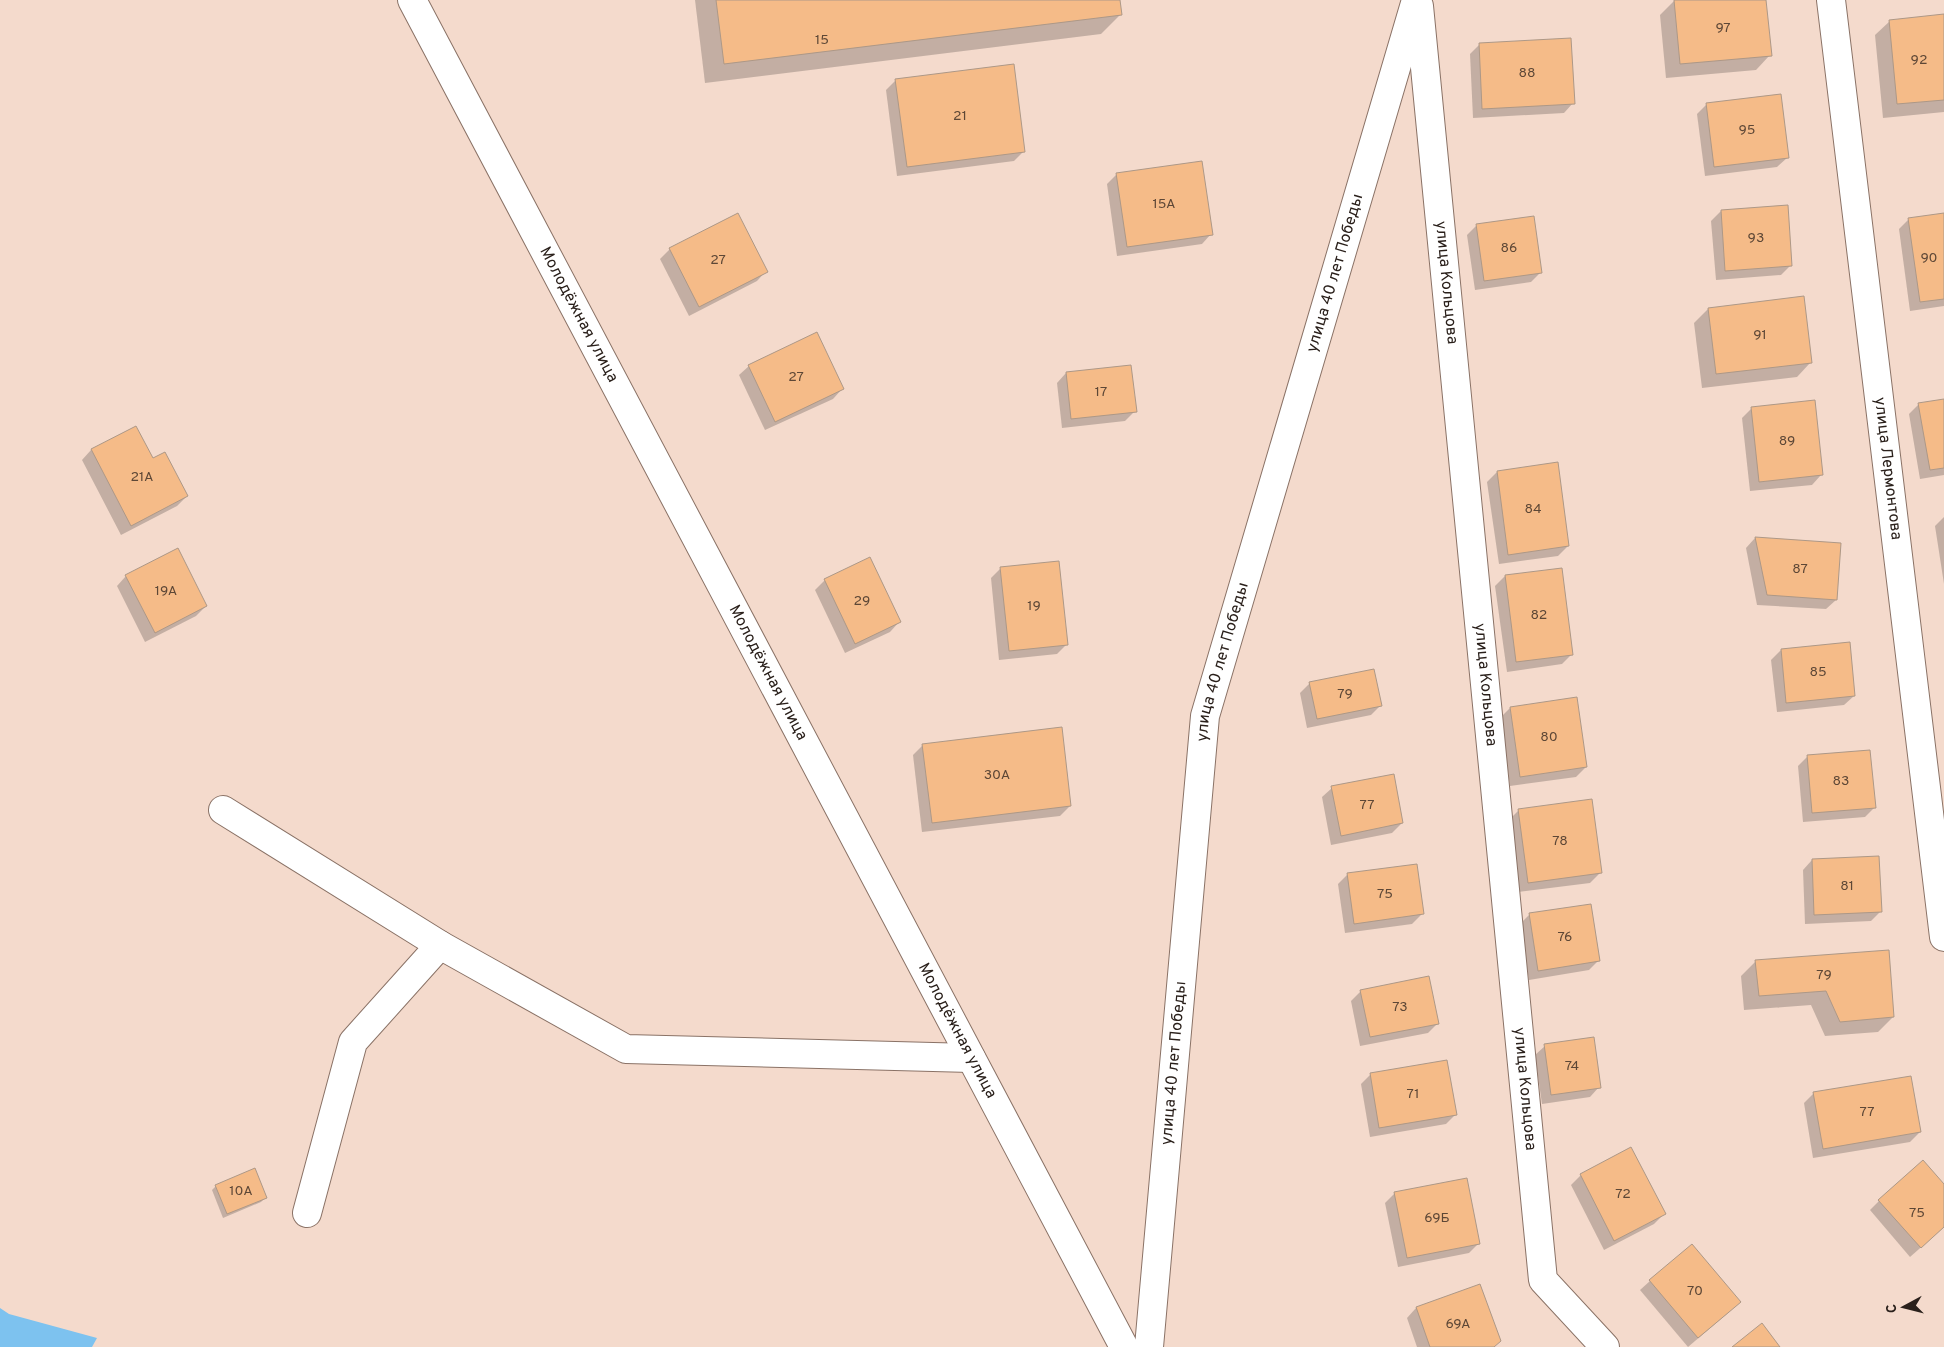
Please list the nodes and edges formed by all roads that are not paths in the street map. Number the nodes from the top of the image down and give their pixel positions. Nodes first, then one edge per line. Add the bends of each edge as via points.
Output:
1 (412, 0) edge
2 (1417, 0) edge
3 (1832, 0) edge
4 (222, 810) dead end
5 (1944, 937) edge
6 (440, 945) junction
7 (971, 1058) junction
8 (306, 1213) dead end
9 (1124, 1347) edge
10 (1149, 1347) edge
11 (1604, 1347) edge

1 - 7 street, Молодёжная улица
2 - 10 street, улица 40 лет Победы via 1205,716
2 - 11 street, улица Кольцова via 1543,1280
3 - 5 street, улица Лермонтова
4 - 6 street
6 - 7 street via 626,1049
6 - 8 street via 353,1042
7 - 9 street, Молодёжная улица

